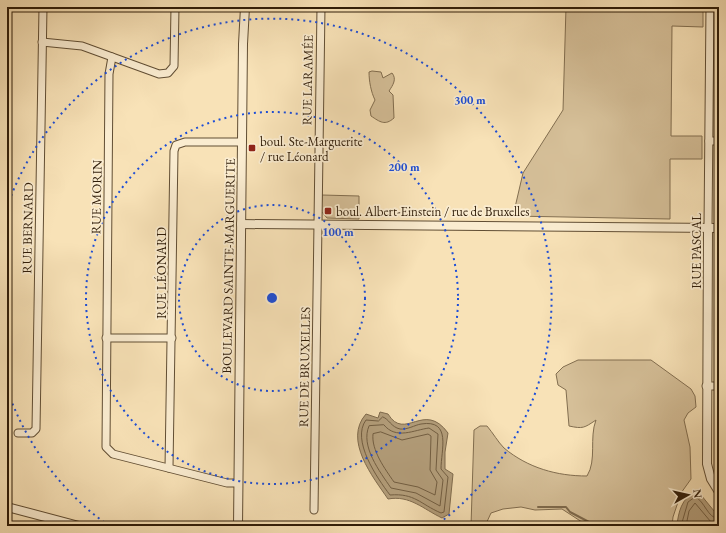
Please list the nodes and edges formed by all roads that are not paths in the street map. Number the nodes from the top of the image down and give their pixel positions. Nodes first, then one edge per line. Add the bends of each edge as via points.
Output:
1 (43, 7) edge
2 (175, 7) edge
3 (245, 7) edge
4 (321, 7) edge
5 (710, 7) edge
6 (42, 42) junction
7 (112, 57) junction
8 (709, 141) junction
9 (719, 141) edge
10 (242, 142) junction
11 (241, 224) junction
12 (317, 224) junction
13 (708, 228) junction
14 (719, 228) edge
15 (106, 338) junction
16 (172, 338) junction
17 (706, 386) junction
18 (719, 386) edge
19 (18, 433) dead end
20 (169, 468) junction
21 (238, 483) junction
22 (719, 492) edge
23 (7, 507) edge
24 (314, 510) dead end
25 (79, 526) edge
26 (238, 526) edge

1 - 6 street, RUE BERNARD
2 - 7 street via 174,62 171,71 165,74 155,73
3 - 10 street, BOULEVARD SAINTE-MARGUERITE
4 - 12 street, RUE LARAMÉE
5 - 8 street, RUE PASCAL
6 - 7 street via 76,45
6 - 19 street, RUE BERNARD via 36,429 32,433
7 - 15 street, RUE MORIN via 109,74
8 - 9 street
8 - 13 street, RUE PASCAL
10 - 11 street, BOULEVARD SAINTE-MARGUERITE
10 - 16 street, RUE LÉONARD via 188,141 179,143 174,150
11 - 12 street
11 - 21 street, BOULEVARD SAINTE-MARGUERITE
12 - 13 street
12 - 24 street, RUE DE BRUXELLES
13 - 14 street
13 - 17 street, RUE PASCAL
15 - 16 street
15 - 20 street, RUE MORIN via 106,447 113,454
16 - 20 street, RUE LÉONARD
17 - 18 street
17 - 22 street, RUE PASCAL via 707,464 711,480
20 - 21 street, RUE MORIN via 227,483
21 - 26 street, BOULEVARD SAINTE-MARGUERITE
23 - 25 street

